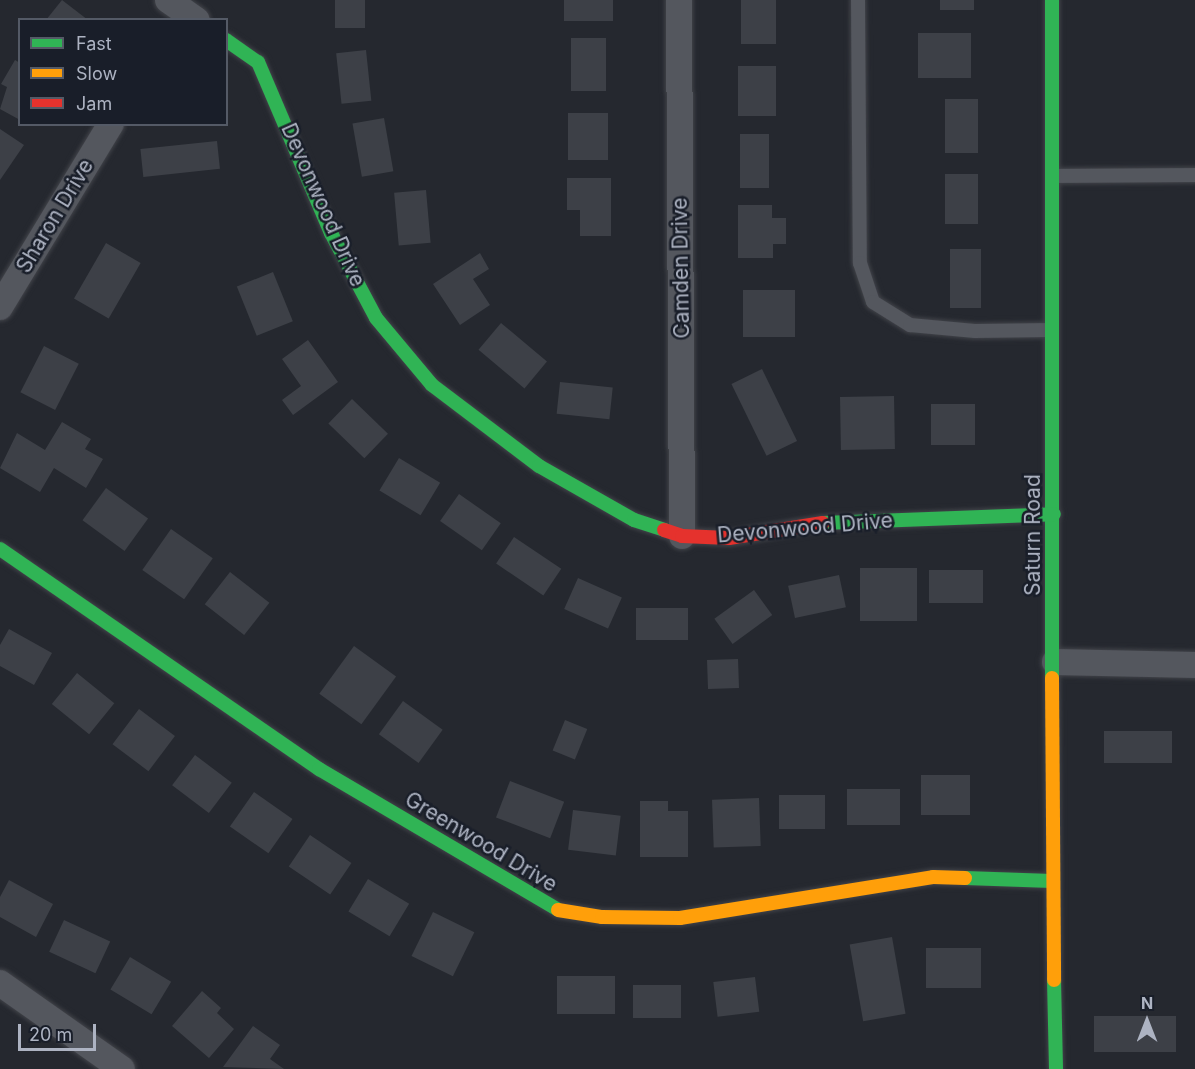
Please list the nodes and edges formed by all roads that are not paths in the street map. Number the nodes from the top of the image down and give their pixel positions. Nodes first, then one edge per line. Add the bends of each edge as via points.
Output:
1 (679, 0) edge
2 (858, 0) edge
3 (1052, 0) edge
4 (228, 41) edge
5 (110, 126) edge
6 (1195, 175) edge
7 (1053, 176) junction
8 (0, 307) edge
9 (1053, 330) junction
10 (1054, 514) junction
11 (682, 536) junction
12 (0, 549) edge
13 (1054, 662) junction
14 (1195, 665) edge
15 (1052, 880) junction
16 (0, 984) edge
17 (122, 1069) edge
18 (1056, 1069) edge

1 - 11 street, Camden Drive
2 - 9 lane via 860,263 873,302 910,325 975,331
3 - 7 street, Saturn Road
4 - 11 street, Devonwood Drive via 258,62 331,232 376,318 432,385 539,466 634,520
5 - 8 street, Sharon Drive
6 - 7 lane
7 - 9 street, Saturn Road
9 - 10 street, Saturn Road
10 - 11 street, Devonwood Drive via 843,520 729,538
10 - 13 street, Saturn Road
12 - 15 street, Greenwood Drive via 320,769 550,909 602,917 680,918 933,878
13 - 14 street
13 - 15 street, Saturn Road
15 - 18 street, Saturn Road
16 - 17 street

